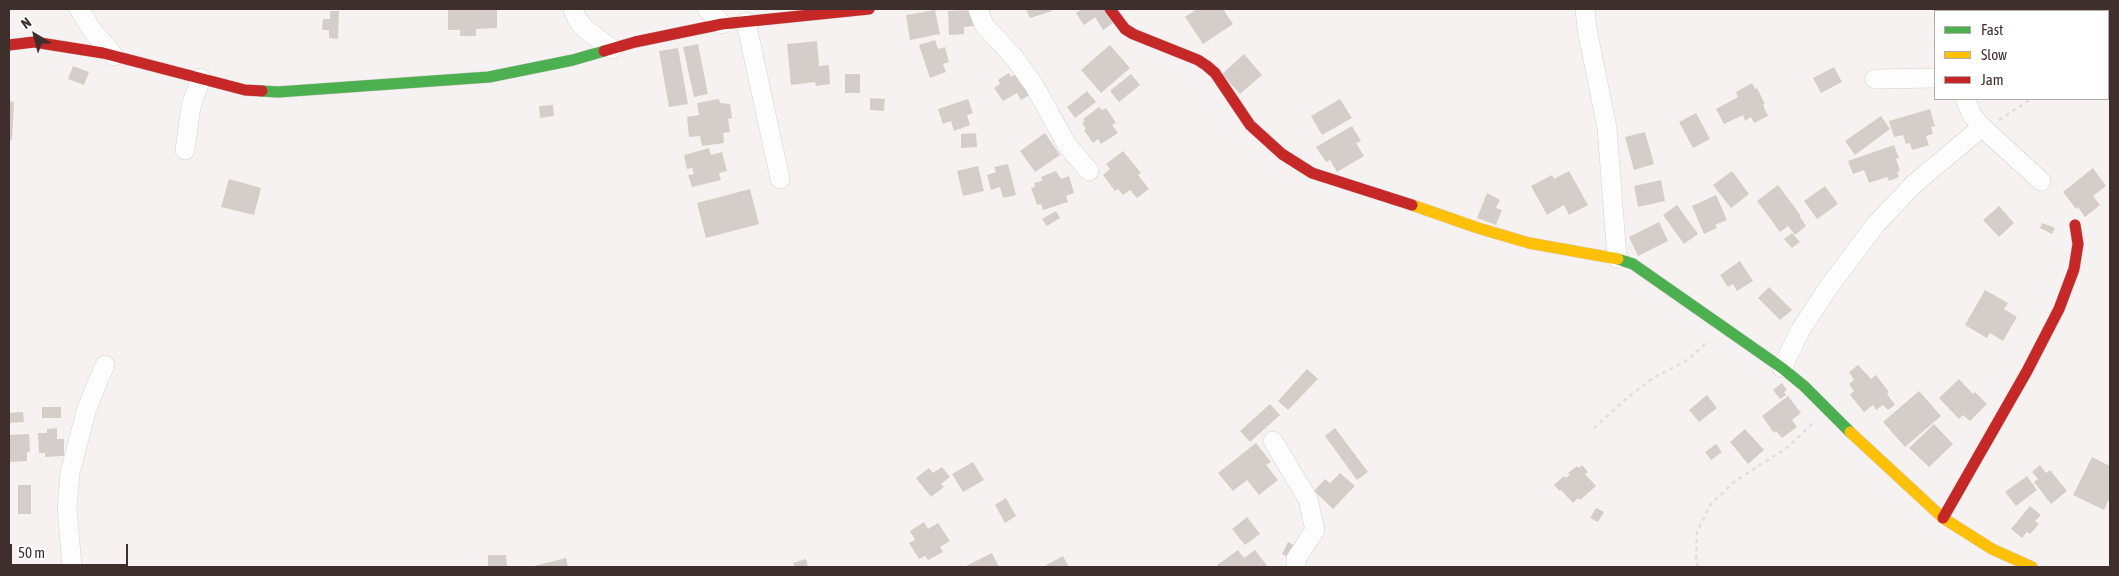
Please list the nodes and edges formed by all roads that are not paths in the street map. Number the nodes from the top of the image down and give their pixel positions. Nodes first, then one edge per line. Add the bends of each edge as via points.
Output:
1 (80, 9) edge
2 (573, 9) edge
3 (707, 9) edge
4 (869, 9) edge
5 (978, 9) edge
6 (1110, 9) edge
7 (1585, 9) edge
8 (746, 22) junction
9 (722, 24) junction
10 (9, 45) edge
11 (612, 49) junction
12 (114, 56) junction
13 (202, 78) junction
14 (1934, 78) edge
15 (1875, 79) dead end
16 (1965, 100) edge
17 (1984, 128) junction
18 (185, 150) dead end
19 (1089, 171) dead end
20 (780, 180) dead end
21 (2041, 182) dead end
22 (2075, 224) dead end
23 (1617, 258) junction
24 (105, 365) dead end
25 (1782, 368) junction
26 (1273, 441) dead end
27 (1943, 518) junction
28 (72, 567) edge
29 (1296, 567) edge
30 (2032, 567) edge

1 - 12 street via 92,30
2 - 11 street via 585,29
3 - 9 street
4 - 8 street
5 - 19 street via 984,25 1014,56 1067,145
6 - 23 street via 1125,29 1133,34 1207,66 1250,125 1282,154 1312,173 1529,243
7 - 23 street via 1607,128
8 - 9 street
8 - 20 street
9 - 11 street
10 - 12 street via 34,42
11 - 13 street via 489,77 322,90 245,90
12 - 13 street
13 - 18 street via 191,106
14 - 15 street
16 - 17 street via 1972,115
17 - 21 street
17 - 25 street via 1914,184 1882,217 1823,295
22 - 27 street via 2078,244 2074,269 2059,309
23 - 25 street via 1660,281
24 - 28 street via 87,408 70,473 67,508
25 - 27 street
26 - 29 street via 1308,499 1315,530 1296,558
27 - 30 street via 1992,549

